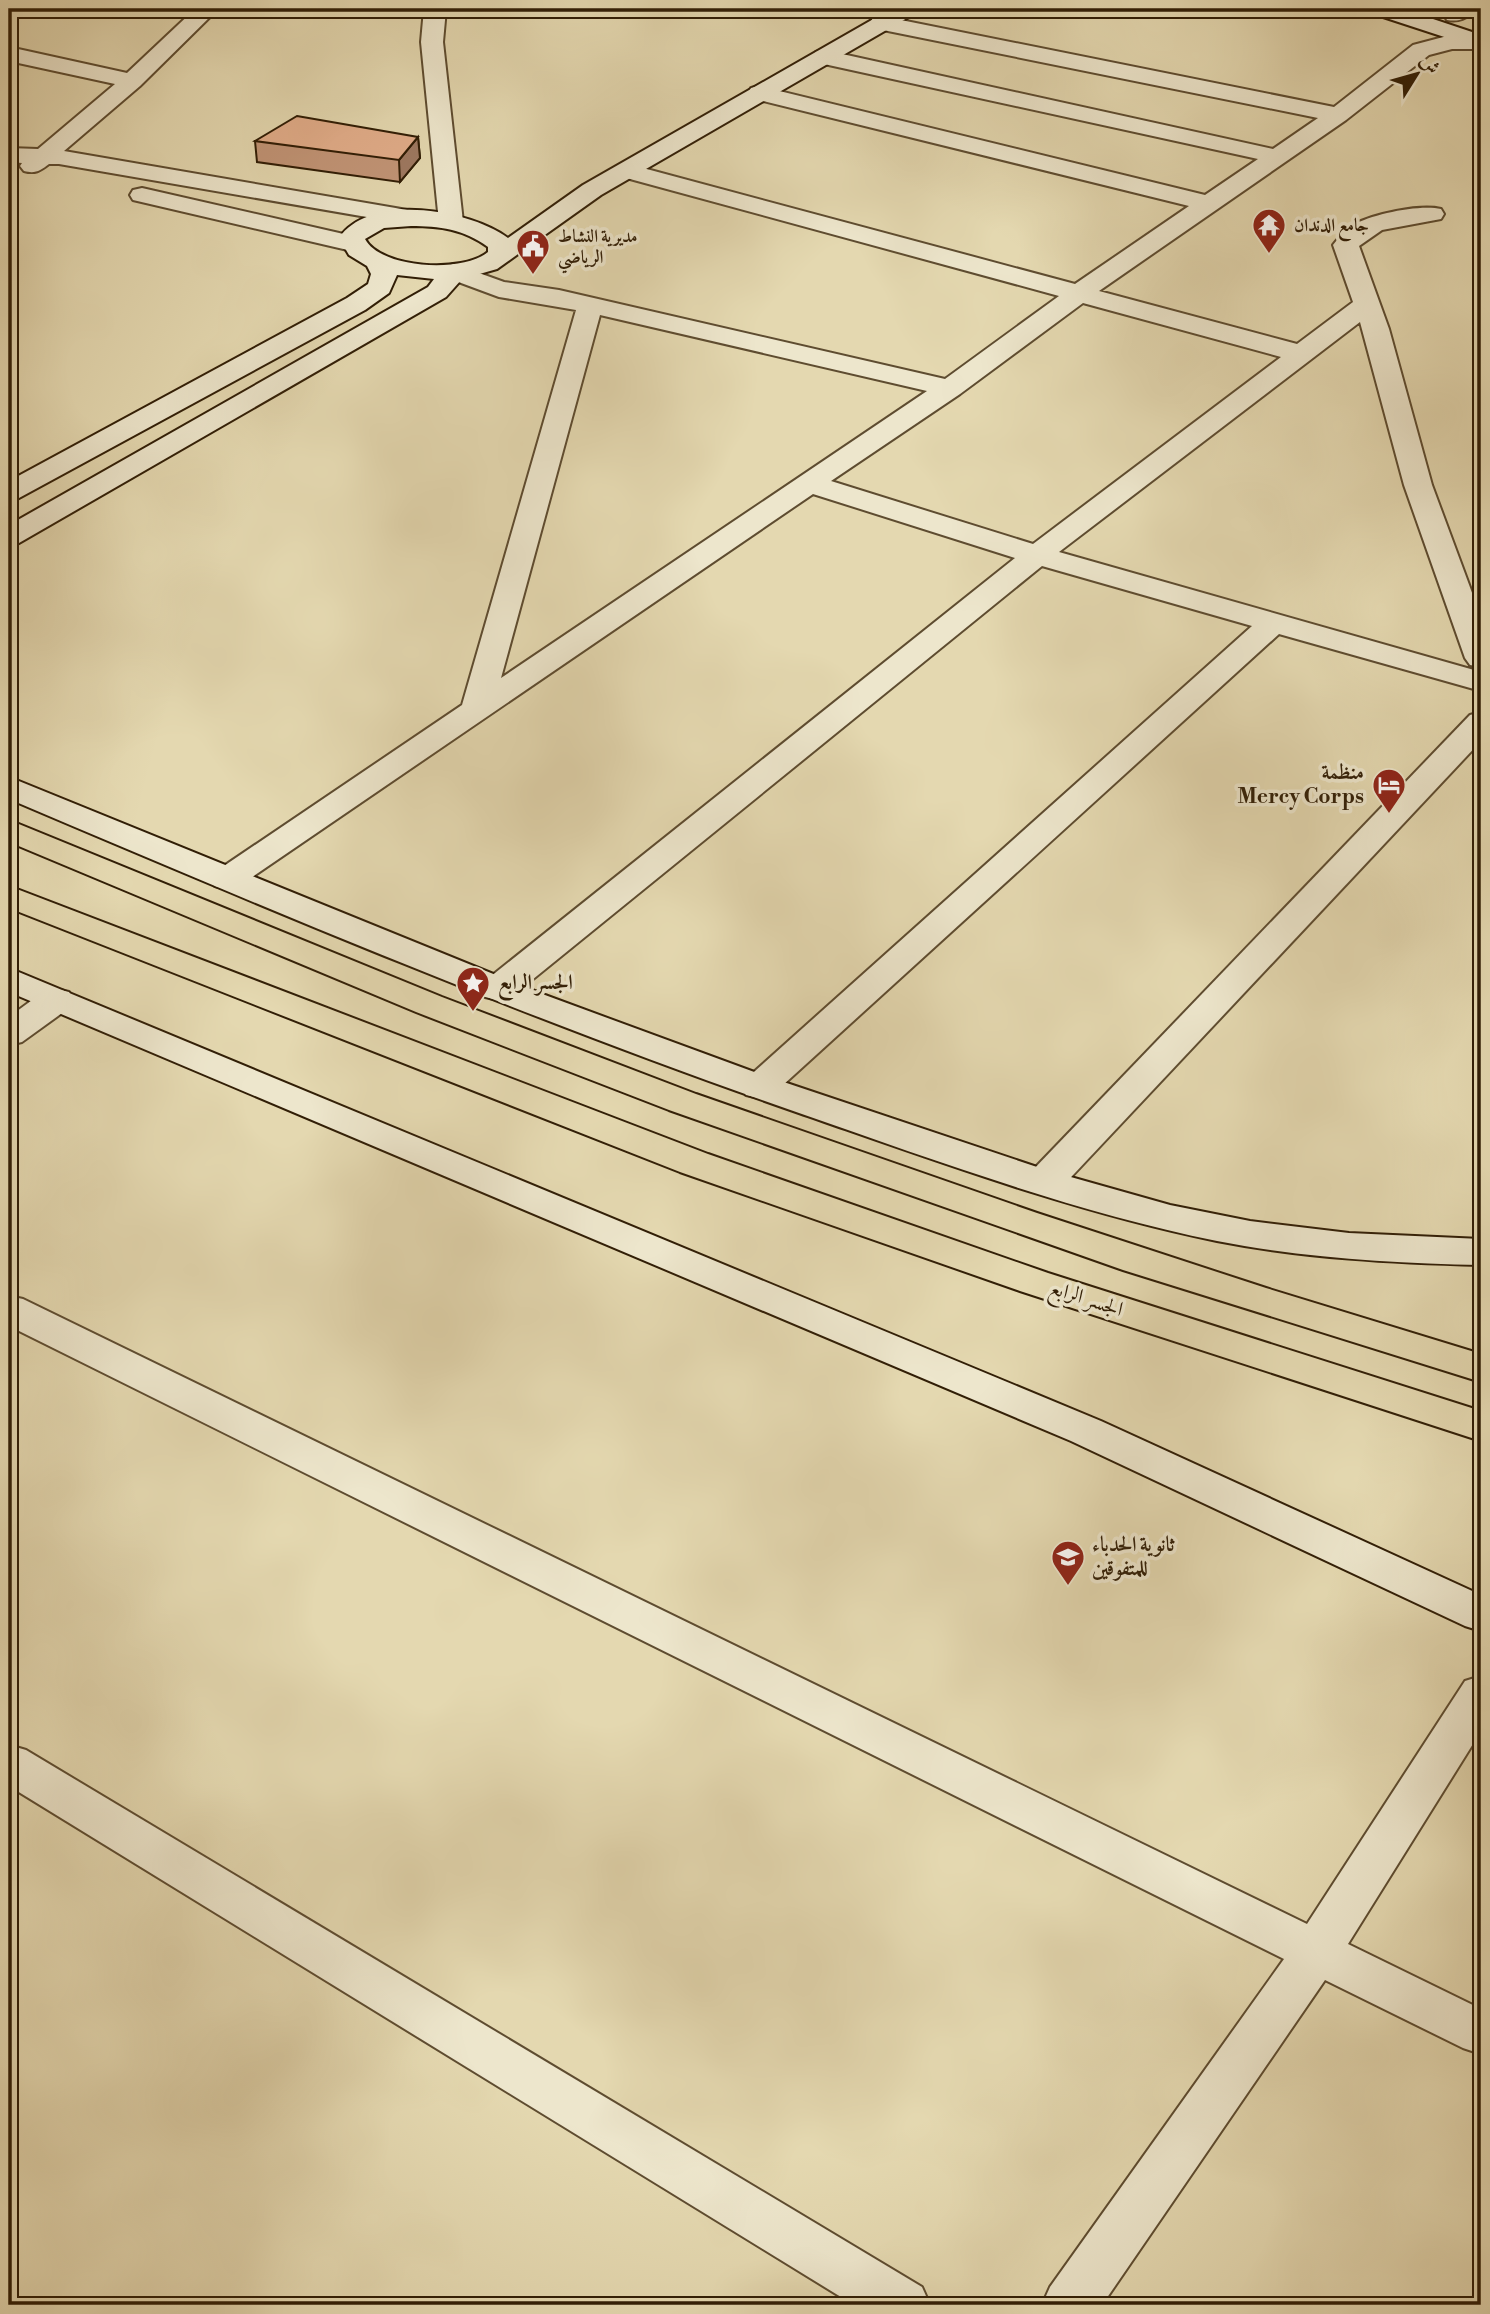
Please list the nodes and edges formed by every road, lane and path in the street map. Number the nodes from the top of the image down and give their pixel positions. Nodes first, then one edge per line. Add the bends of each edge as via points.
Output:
1 (207, 9) edge
2 (435, 9) edge
3 (906, 9) edge
4 (1382, 9) edge
5 (1451, 11) edge
6 (1408, 18) junction
7 (881, 23) junction
8 (1481, 25) edge
9 (1481, 42) edge
10 (1422, 50) junction
11 (9, 54) edge
12 (824, 57) junction
13 (132, 81) junction
14 (759, 93) junction
15 (1338, 115) junction
16 (45, 155) junction
17 (1279, 158) junction
18 (12, 170) edge
19 (628, 171) junction
20 (592, 190) junction
21 (1210, 204) junction
22 (1432, 214) dead end
23 (413, 218) junction
24 (456, 223) junction
25 (352, 243) junction
26 (499, 255) junction
27 (376, 260) junction
28 (454, 272) junction
29 (1081, 292) junction
30 (559, 298) junction
31 (1367, 304) junction
32 (590, 305) junction
33 (1302, 354) junction
34 (950, 388) junction
35 (810, 484) junction
36 (9, 492) edge
37 (9, 537) edge
38 (1037, 555) junction
39 (1273, 622) junction
40 (1481, 658) edge
41 (1481, 682) edge
42 (477, 709) junction
43 (1481, 723) edge
44 (9, 787) edge
45 (9, 830) edge
46 (227, 879) junction
47 (9, 896) edge
48 (9, 979) edge
49 (498, 989) junction
50 (56, 1000) junction
51 (9, 1034) edge
52 (759, 1087) junction
53 (1044, 1182) junction
54 (1481, 1252) edge
55 (9, 1308) edge
56 (1481, 1368) edge
57 (1481, 1426) edge
58 (1481, 1614) edge
59 (1481, 1693) edge
60 (9, 1763) edge
61 (1316, 1953) junction
62 (1481, 2033) edge
63 (902, 2305) edge
64 (1070, 2305) edge

1 - 13 street
2 - 24 street via 434,64
3 - 7 street
4 - 6 street
5 - 8 street
6 - 9 street
6 - 10 street via 1420,32
7 - 12 street
7 - 15 street
9 - 10 street via 1438,44
10 - 15 street
11 - 13 street
12 - 14 street
12 - 17 street
13 - 16 street
14 - 19 street
14 - 21 street
15 - 17 street
16 - 18 street
16 - 23 street
17 - 21 street
18 - 25 street via 54,175
19 - 20 street
19 - 29 street
20 - 24 street via 510,216
20 - 26 street
21 - 29 street
22 - 31 street via 1379,224 1351,236 1346,244 1348,254
23 - 24 street
23 - 25 street via 367,225 357,231
24 - 26 street via 491,236 500,244
25 - 27 street
26 - 28 street via 475,269
26 - 30 street via 522,280
27 - 28 street via 418,271
27 - 36 street via 384,274 380,288 364,299
28 - 30 street via 499,289
28 - 37 street via 437,292
29 - 33 street
29 - 34 street
30 - 32 street
31 - 33 street
31 - 40 street via 1418,485
32 - 34 street
32 - 42 street
33 - 38 street
34 - 35 street
35 - 38 street
35 - 42 street
38 - 39 street
38 - 49 street
39 - 41 street
39 - 52 street
42 - 46 street
43 - 53 street
44 - 46 street
45 - 56 main road via 556,1054 732,1119 1058,1232
46 - 49 street
47 - 57 main road, الجسر الرابع via 694,1163 1059,1291
48 - 50 street
49 - 52 street
50 - 51 street
50 - 58 street via 1086,1431
52 - 53 street
53 - 54 street via 1235,1231 1358,1248
55 - 61 street
59 - 61 street
60 - 63 street
61 - 62 street
61 - 64 street

